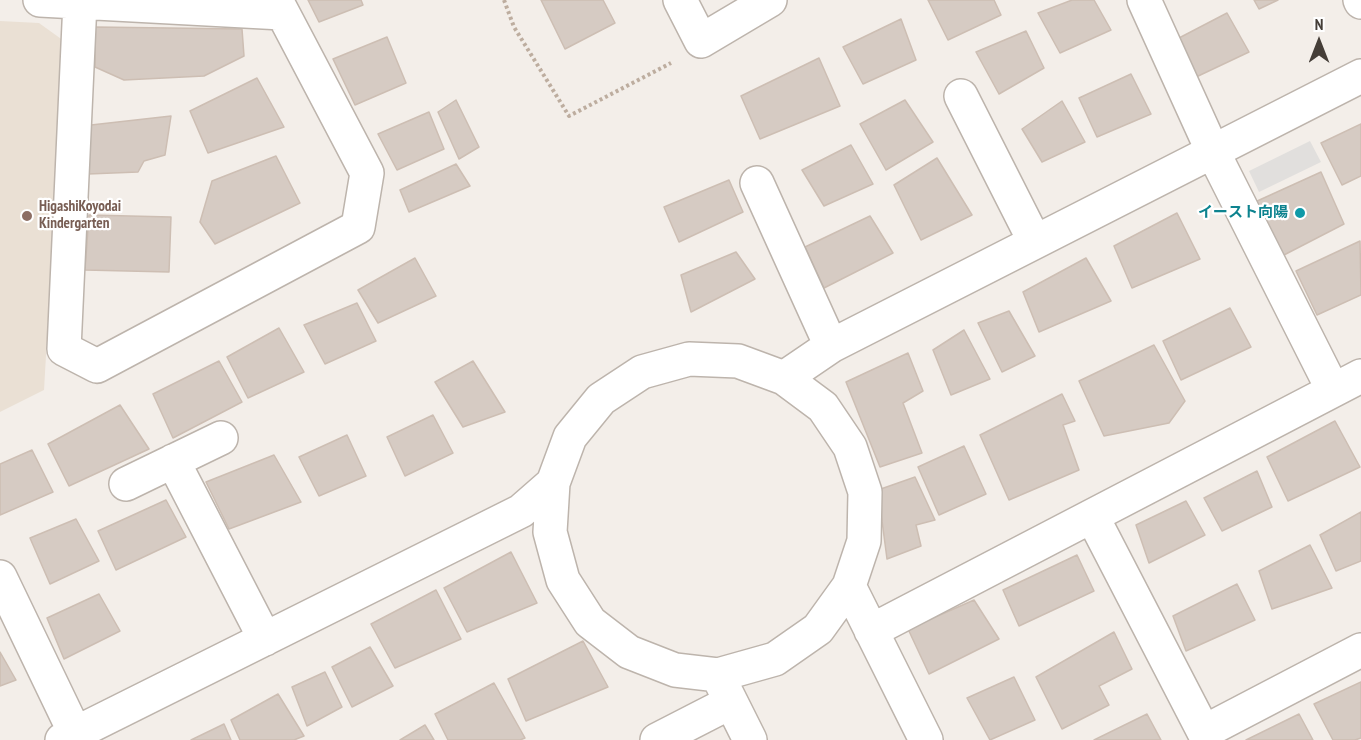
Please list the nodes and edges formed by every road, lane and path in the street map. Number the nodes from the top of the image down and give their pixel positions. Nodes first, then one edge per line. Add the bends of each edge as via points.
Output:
1 (40, 0) edge
2 (504, 0) edge
3 (680, 0) edge
4 (770, 0) edge
5 (1144, 0) edge
6 (80, 2) junction
7 (279, 6) edge
8 (701, 41) junction
9 (1361, 76) edge
10 (961, 96) dead end
11 (1213, 152) junction
12 (757, 183) dead end
13 (1035, 242) junction
14 (831, 346) junction
15 (784, 378) junction
16 (1347, 383) edge
17 (221, 438) dead end
18 (173, 461) junction
19 (553, 483) junction
20 (126, 484) dead end
21 (1092, 516) junction
22 (0, 577) edge
23 (849, 586) junction
24 (871, 631) junction
25 (265, 639) junction
26 (1361, 650) edge
27 (724, 689) junction
28 (1206, 736) edge
29 (68, 737) edge
30 (657, 740) edge
31 (750, 740) edge
32 (926, 740) edge

1 - 6 street
2 - 8 path via 514,27 569,116 680,59
3 - 8 street
4 - 8 street
5 - 11 street
6 - 7 street
6 - 7 street via 64,349 97,366 358,227 367,173
9 - 11 street
10 - 13 street
11 - 13 street
11 - 16 street
12 - 14 street
13 - 14 street
14 - 15 street
15 - 19 street via 738,360 689,358 642,372 601,399 582,422 570,437
15 - 23 street via 823,407 850,447 865,492 864,541
16 - 21 street
17 - 18 street
18 - 20 street
18 - 25 street
19 - 25 street via 521,511
19 - 27 street via 550,532 563,580 590,621 629,652
21 - 24 street
21 - 28 street
22 - 29 street
23 - 24 street
23 - 27 street via 818,629
24 - 32 street
25 - 29 street
26 - 28 street
27 - 30 street
27 - 31 street

